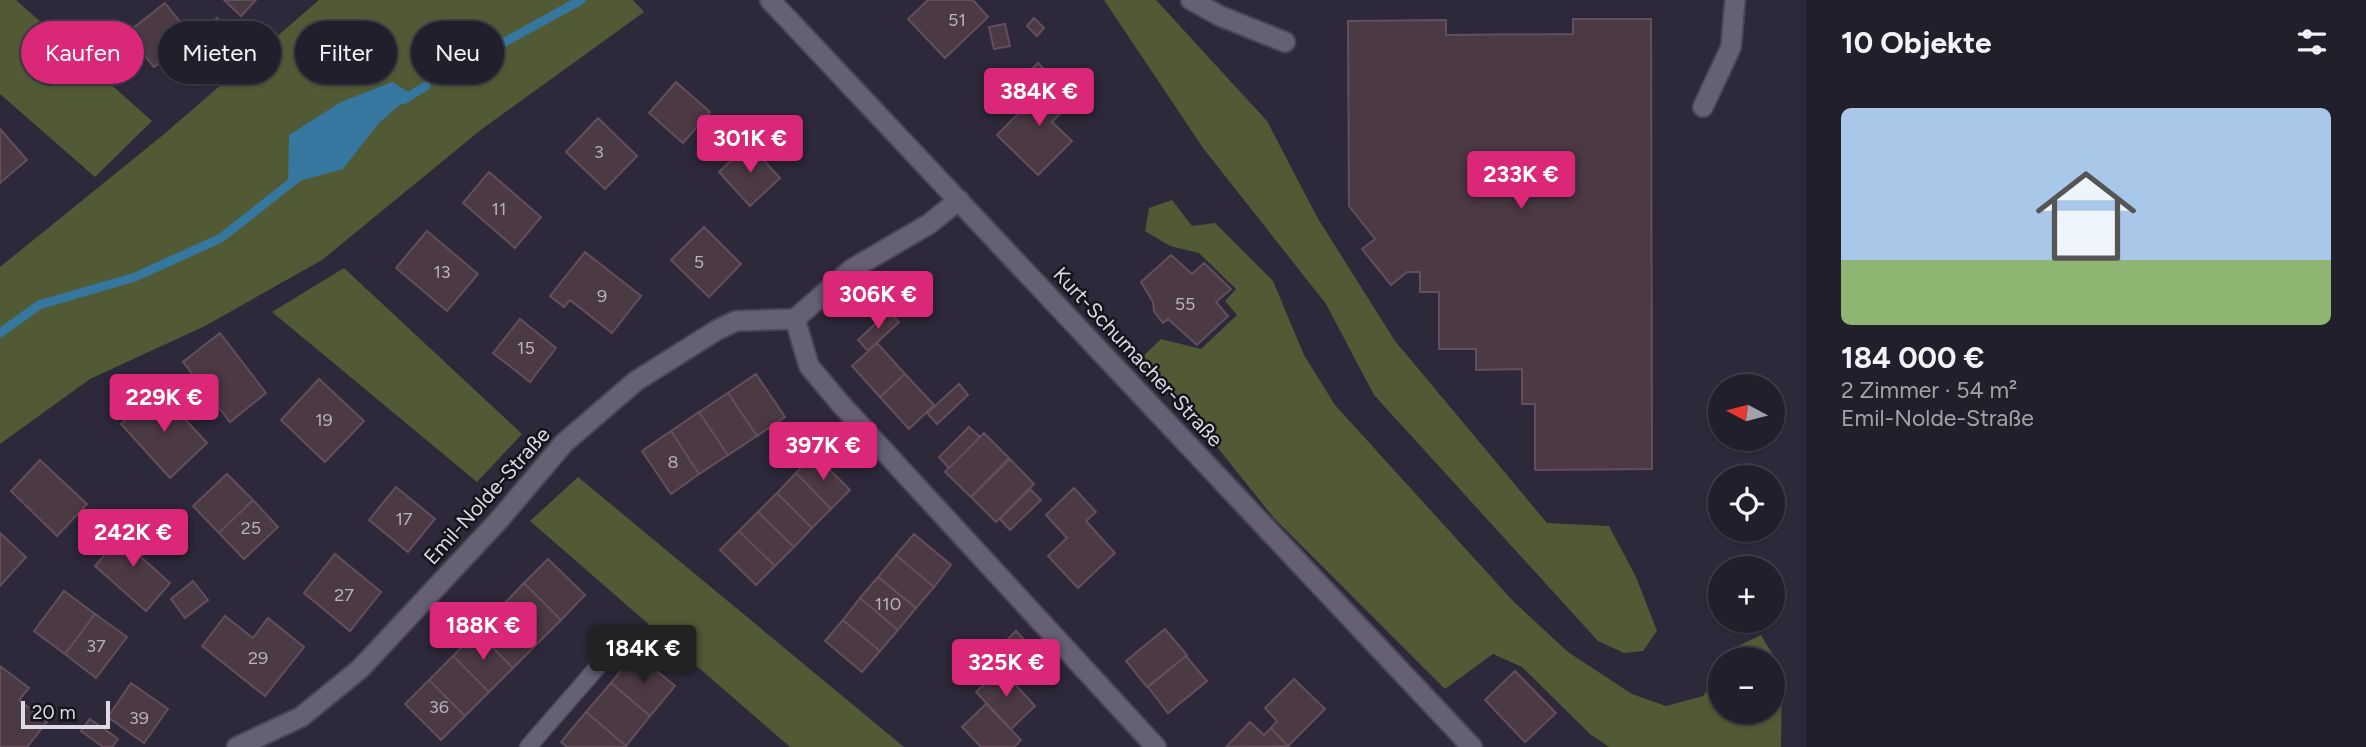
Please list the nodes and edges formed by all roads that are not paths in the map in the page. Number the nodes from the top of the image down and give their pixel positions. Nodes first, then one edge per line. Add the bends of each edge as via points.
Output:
1 (770, 0) edge
2 (1191, 0) edge
3 (1735, 0) edge
4 (1285, 42) dead end
5 (1703, 107) dead end
6 (959, 200) junction
7 (795, 318) junction
8 (601, 663) dead end
9 (237, 747) edge
10 (528, 747) edge
11 (1156, 747) edge
12 (1472, 747) edge

1 - 6 street, Kurt-Schumacher-Straße
2 - 4 street
3 - 5 street via 1731,47
6 - 7 street via 929,224 852,269
6 - 12 street, Kurt-Schumacher-Straße
7 - 9 street, Emil-Nolde-Straße via 736,321 636,381 564,443 360,669 301,717
7 - 11 street via 809,366 839,402
8 - 10 lane

